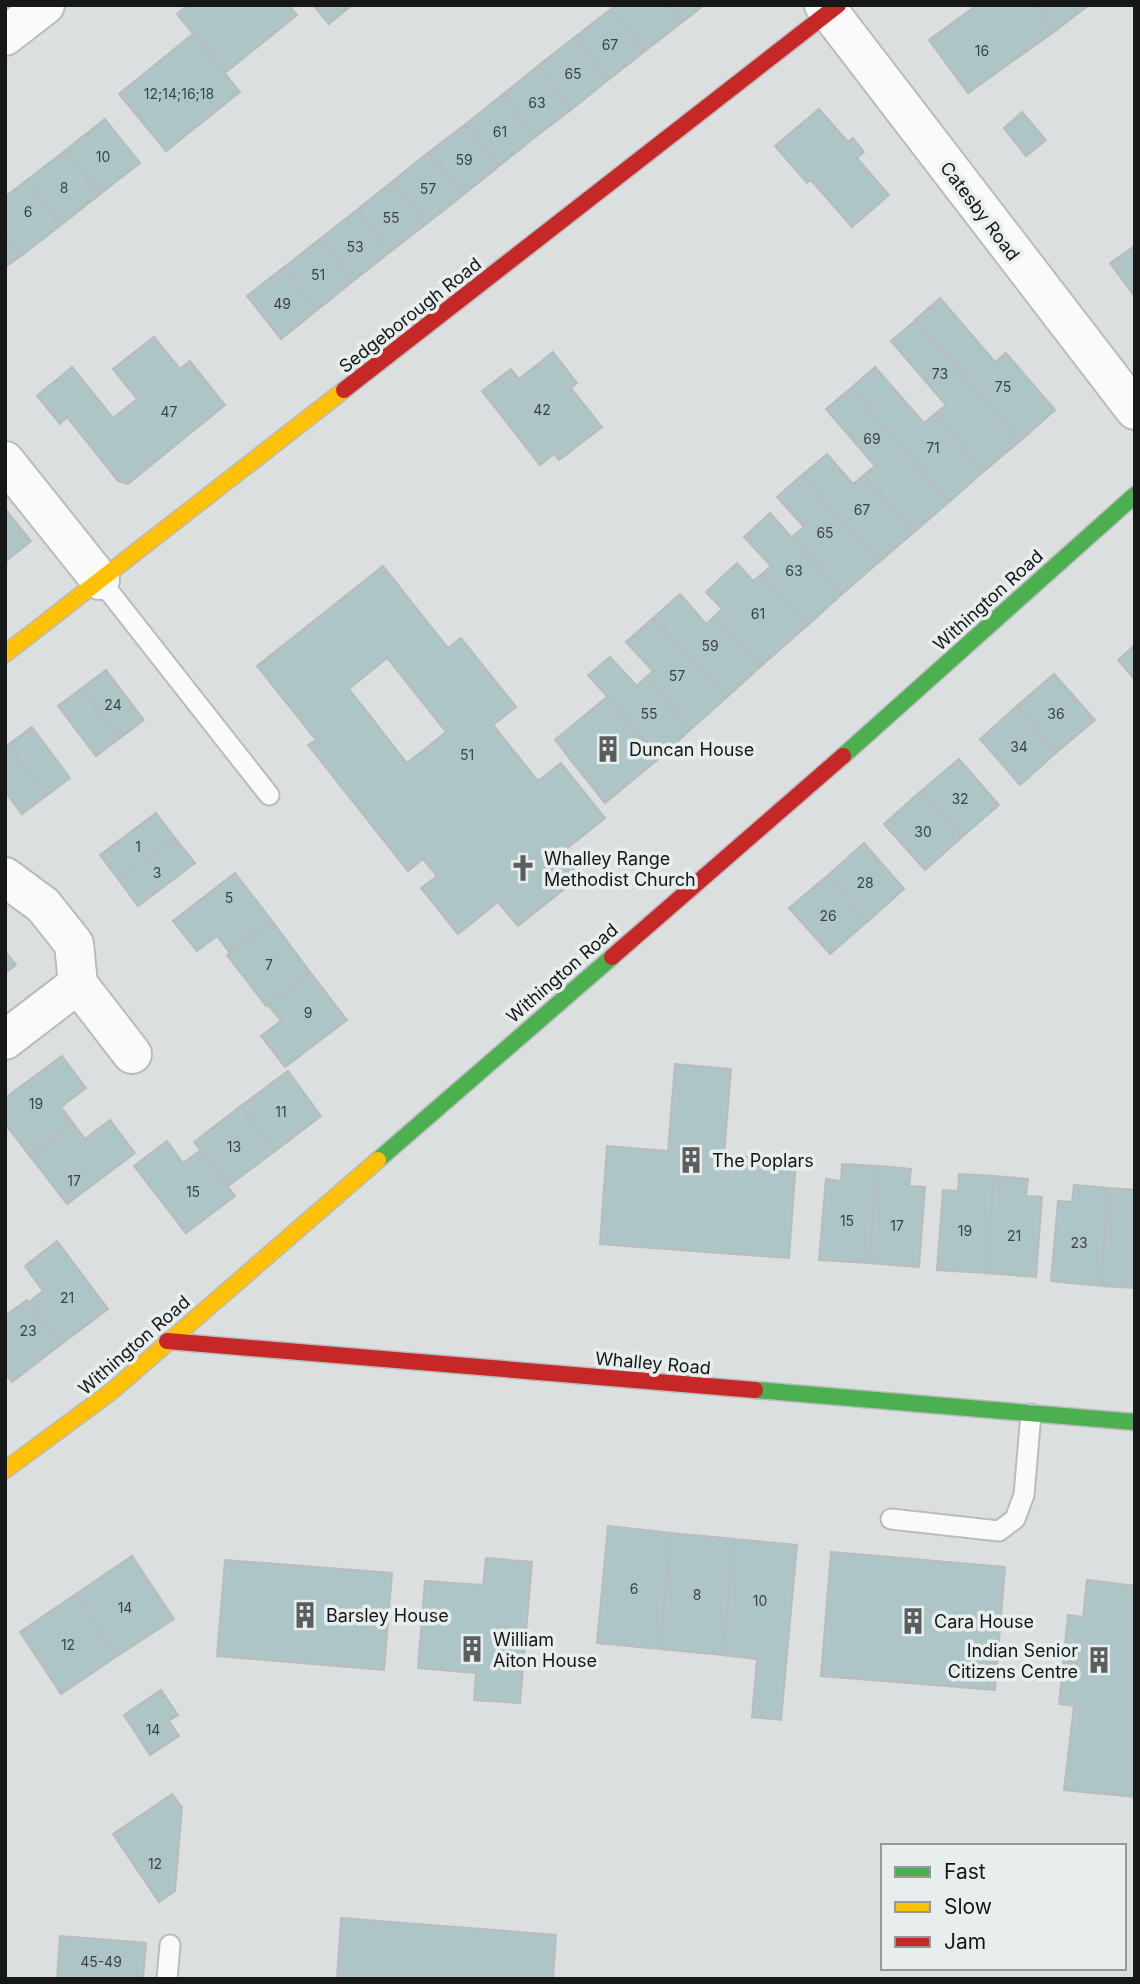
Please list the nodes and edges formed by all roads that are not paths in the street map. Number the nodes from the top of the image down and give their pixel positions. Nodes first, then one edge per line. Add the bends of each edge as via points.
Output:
1 (45, 5) edge
2 (830, 7) edge
3 (5, 36) edge
4 (1135, 410) edge
5 (5, 461) edge
6 (1135, 495) edge
7 (100, 580) junction
8 (5, 654) edge
9 (268, 795) dead end
10 (5, 877) edge
11 (78, 984) junction
12 (5, 1040) edge
13 (132, 1055) dead end
14 (167, 1341) junction
15 (1031, 1413) junction
16 (1135, 1422) edge
17 (5, 1471) edge
18 (891, 1519) dead end
19 (170, 1945) dead end
20 (167, 1979) edge

1 - 3 street
2 - 4 street, Catesby Road
2 - 7 street, Sedgeborough Road
5 - 7 street
6 - 14 street, Withington Road via 849,751
7 - 8 street, Sedgeborough Road
7 - 9 lane
10 - 11 street via 43,905 74,944
11 - 12 street
11 - 13 street
14 - 15 street, Whalley Road
14 - 17 street, Withington Road via 112,1391
15 - 16 street, Whalley Road
15 - 18 lane via 1024,1495 1015,1518 999,1531
19 - 20 lane

